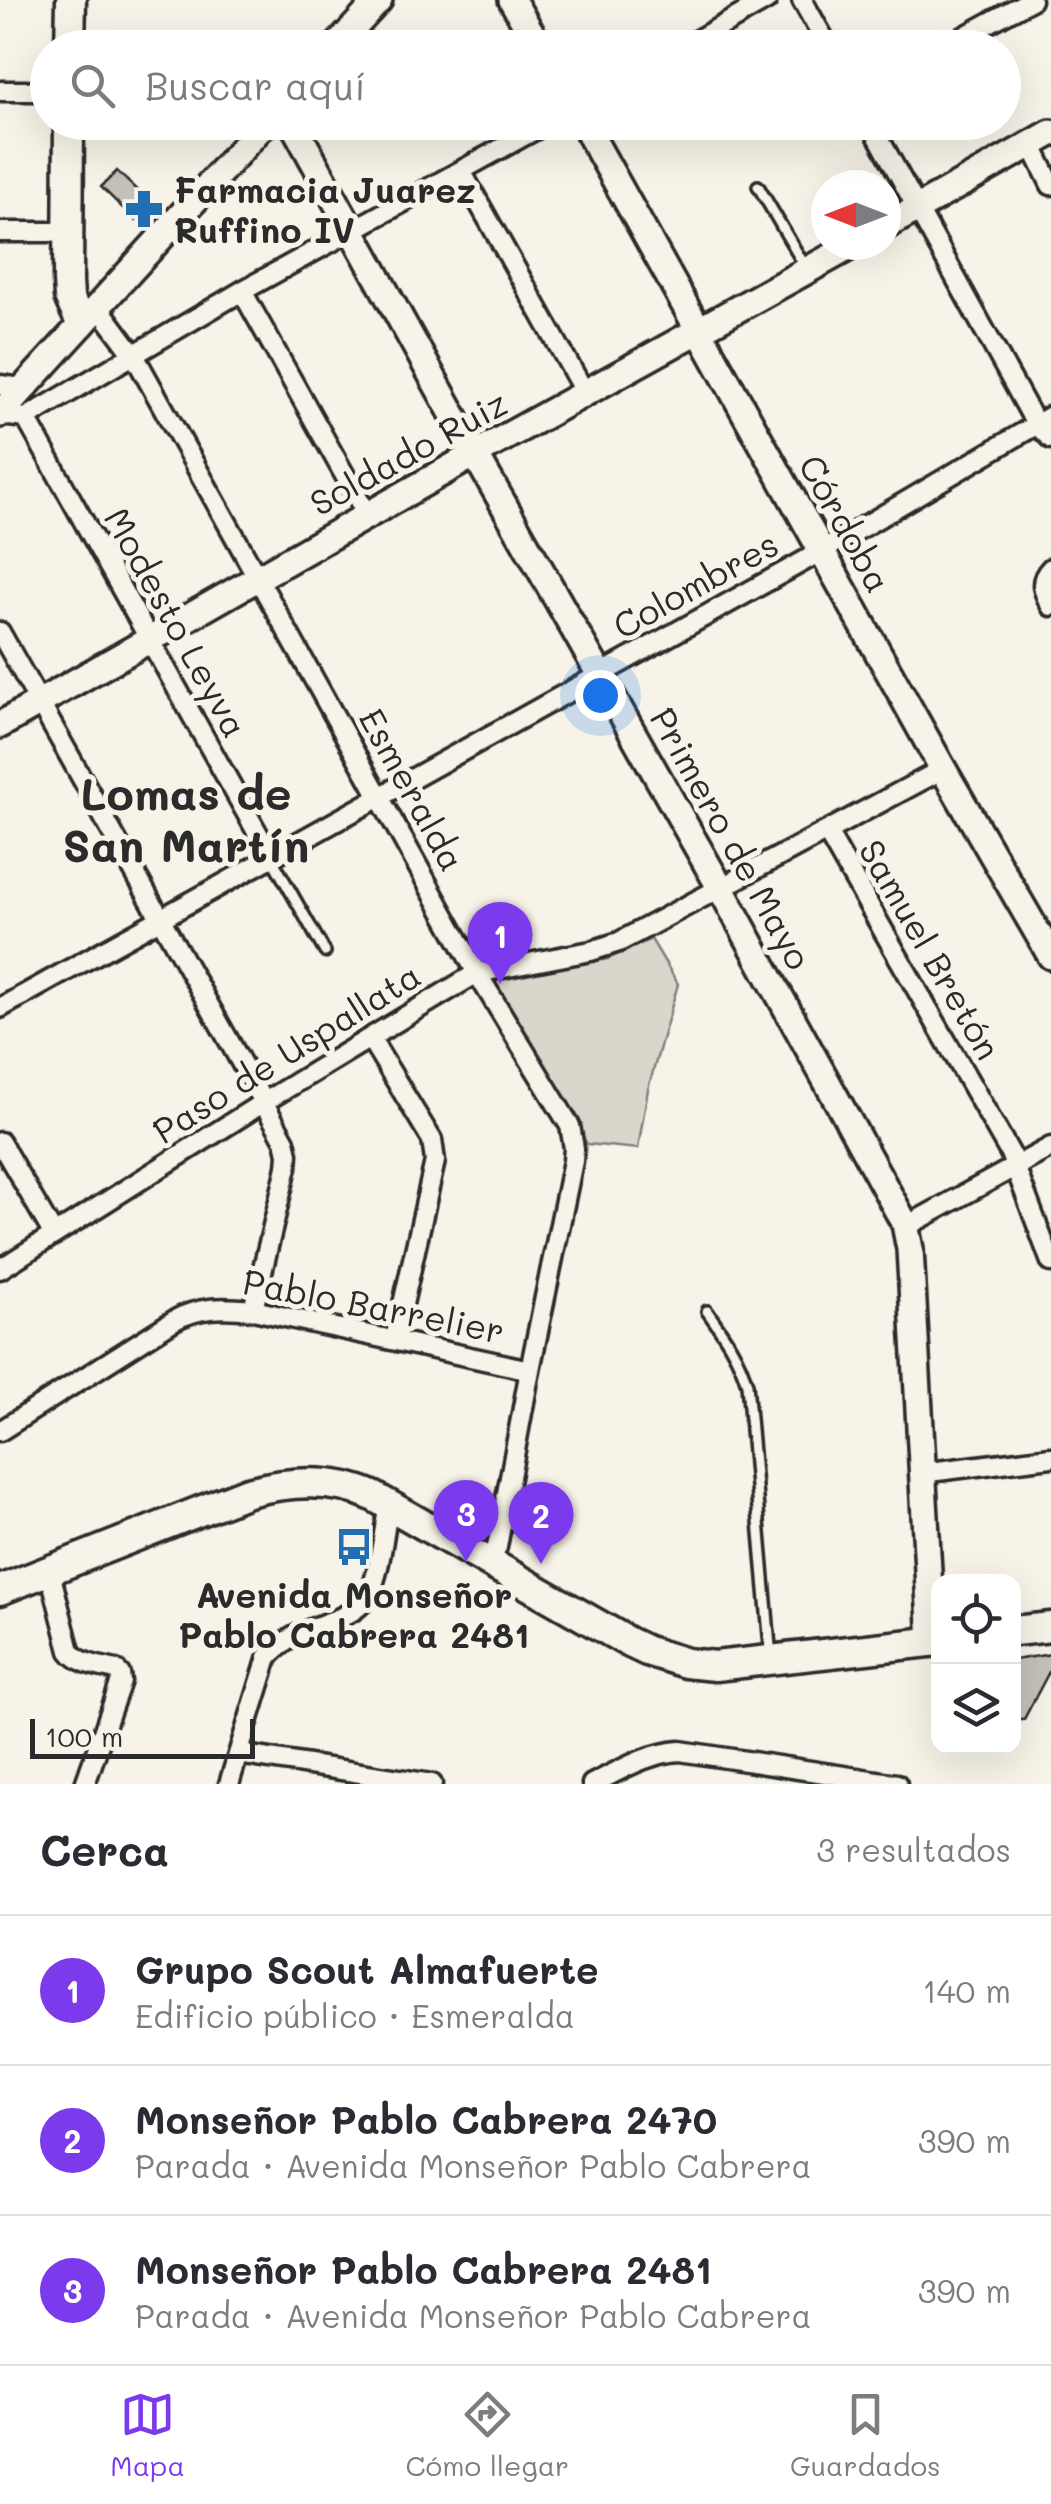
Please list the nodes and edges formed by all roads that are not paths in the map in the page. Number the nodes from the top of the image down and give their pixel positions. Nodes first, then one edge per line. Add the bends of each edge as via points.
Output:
1 (71, 0) edge
2 (512, 0) edge
3 (767, 0) edge
4 (802, 0) edge
5 (1031, 0) edge
6 (371, 4) edge
7 (70, 30) edge
8 (350, 30) edge
9 (530, 30) edge
10 (714, 30) edge
11 (818, 30) edge
12 (976, 30) edge
13 (0, 90) edge
14 (30, 91) edge
15 (1041, 139) edge
16 (69, 140) edge
17 (249, 140) edge
18 (302, 140) edge
19 (516, 140) edge
20 (593, 140) edge
21 (880, 140) edge
22 (460, 170) junction
23 (1051, 184) edge
24 (758, 186) dead end
25 (918, 208) junction
26 (901, 218) edge
27 (352, 231) junction
28 (0, 232) edge
29 (67, 232) junction
30 (826, 260) edge
31 (807, 271) junction
32 (242, 290) junction
33 (89, 314) junction
34 (700, 331) junction
35 (134, 355) junction
36 (11, 387) edge
37 (585, 393) junction
38 (0, 414) edge
39 (26, 418) junction
40 (1044, 420) edge
41 (1051, 439) edge
42 (475, 454) junction
43 (366, 515) junction
44 (822, 551) junction
45 (1047, 572) edge
46 (257, 577) junction
47 (1051, 606) edge
48 (0, 632) edge
49 (150, 638) junction
50 (600, 674) junction
51 (40, 702) junction
52 (0, 724) edge
53 (943, 769) junction
54 (380, 796) junction
55 (827, 832) junction
56 (271, 857) junction
57 (721, 889) junction
58 (162, 918) junction
59 (325, 952) dead end
60 (1051, 956) edge
61 (477, 973) junction
62 (0, 1008) edge
63 (370, 1038) junction
64 (264, 1102) junction
65 (0, 1142) edge
66 (1051, 1147) edge
67 (1016, 1166) junction
68 (905, 1224) junction
69 (54, 1235) junction
70 (1051, 1262) edge
71 (0, 1268) edge
72 (253, 1310) junction
73 (707, 1311) dead end
74 (395, 1340) junction
75 (530, 1370) junction
76 (0, 1431) edge
77 (1051, 1457) edge
78 (921, 1473) junction
79 (389, 1504) junction
80 (489, 1563) junction
81 (50, 1572) junction
82 (0, 1590) edge
83 (931, 1593) edge
84 (1051, 1627) edge
85 (1021, 1631) edge
86 (931, 1641) edge
87 (772, 1660) junction
88 (238, 1754) junction
89 (85, 1784) edge
90 (229, 1784) edge
91 (432, 1784) edge
92 (592, 1784) edge
93 (897, 1784) edge

1 - 7 main road
2 - 9 main road
3 - 10 street
4 - 11 street
5 - 12 street
6 - 8 main road
13 - 14 street
15 - 23 street
15 - 25 main road
16 - 29 main road
17 - 33 main road
18 - 27 main road, Primero de Mayo
19 - 22 street
20 - 34 main road, Córdoba
21 - 25 street
22 - 27 street
22 - 37 street
24 - 31 lane
25 - 26 main road
25 - 40 street
27 - 32 street
27 - 42 main road, Primero de Mayo
28 - 29 street
29 - 33 main road via 69,297
30 - 31 main road, Soldado Ruiz
31 - 34 main road, Soldado Ruiz
32 - 35 street
32 - 43 street
33 - 35 street, Esmeralda
33 - 36 main road
34 - 37 main road, Soldado Ruiz
34 - 44 main road, Córdoba
35 - 39 street
35 - 46 street, Esmeralda
36 - 38 main road
37 - 42 main road, Soldado Ruiz
38 - 39 street
39 - 49 street, Modesto Leyva
40 - 41 street
40 - 44 street, Colombres
42 - 43 main road, Soldado Ruiz
42 - 50 main road, Primero de Mayo
43 - 46 main road, Soldado Ruiz
44 - 50 street, Colombres
44 - 53 main road, Córdoba
45 - 47 street via 1042,591
46 - 49 main road, Soldado Ruiz
46 - 54 street, Esmeralda
48 - 51 street
49 - 51 main road, Soldado Ruiz
49 - 56 street, Modesto Leyva
50 - 54 street, Colombres
50 - 57 main road, Primero de Mayo
51 - 52 main road, Soldado Ruiz
51 - 58 street
53 - 55 street, Paso de Uspallata
53 - 60 main road, Córdoba
54 - 56 street, Colombres
54 - 61 street, Esmeralda
55 - 57 street, Paso de Uspallata
55 - 67 street, Samuel Bretón
56 - 58 street, Colombres
56 - 59 lane
57 - 61 street, Paso de Uspallata via 606,947
57 - 68 main road, Primero de Mayo
58 - 62 street, Colombres
58 - 64 street
61 - 63 street, Paso de Uspallata
61 - 75 street, Esmeralda via 573,1136
63 - 64 street, Paso de Uspallata
63 - 74 street via 435,1152
64 - 69 street, Paso de Uspallata
64 - 72 street via 288,1154
65 - 69 street
66 - 67 street
67 - 68 street
67 - 70 street, Samuel Bretón
68 - 78 main road, Primero de Mayo
69 - 71 street, Paso de Uspallata
72 - 74 street, Pablo Barrelier
72 - 76 street, Pablo Barrelier via 211,1307 186,1314
73 - 87 lane via 736,1352 747,1384
74 - 75 street, Pablo Barrelier
75 - 80 street, Esmeralda
77 - 78 street
78 - 83 main road, Primero de Mayo
79 - 80 main road
79 - 81 main road via 345,1486 267,1488
79 - 88 street via 368,1596 350,1613 296,1634 268,1656
80 - 87 main road via 647,1651 702,1665
81 - 82 main road
81 - 89 street via 70,1651 120,1674
84 - 85 main road
86 - 87 main road
88 - 90 street
88 - 91 street
92 - 93 street via 644,1758 680,1751

